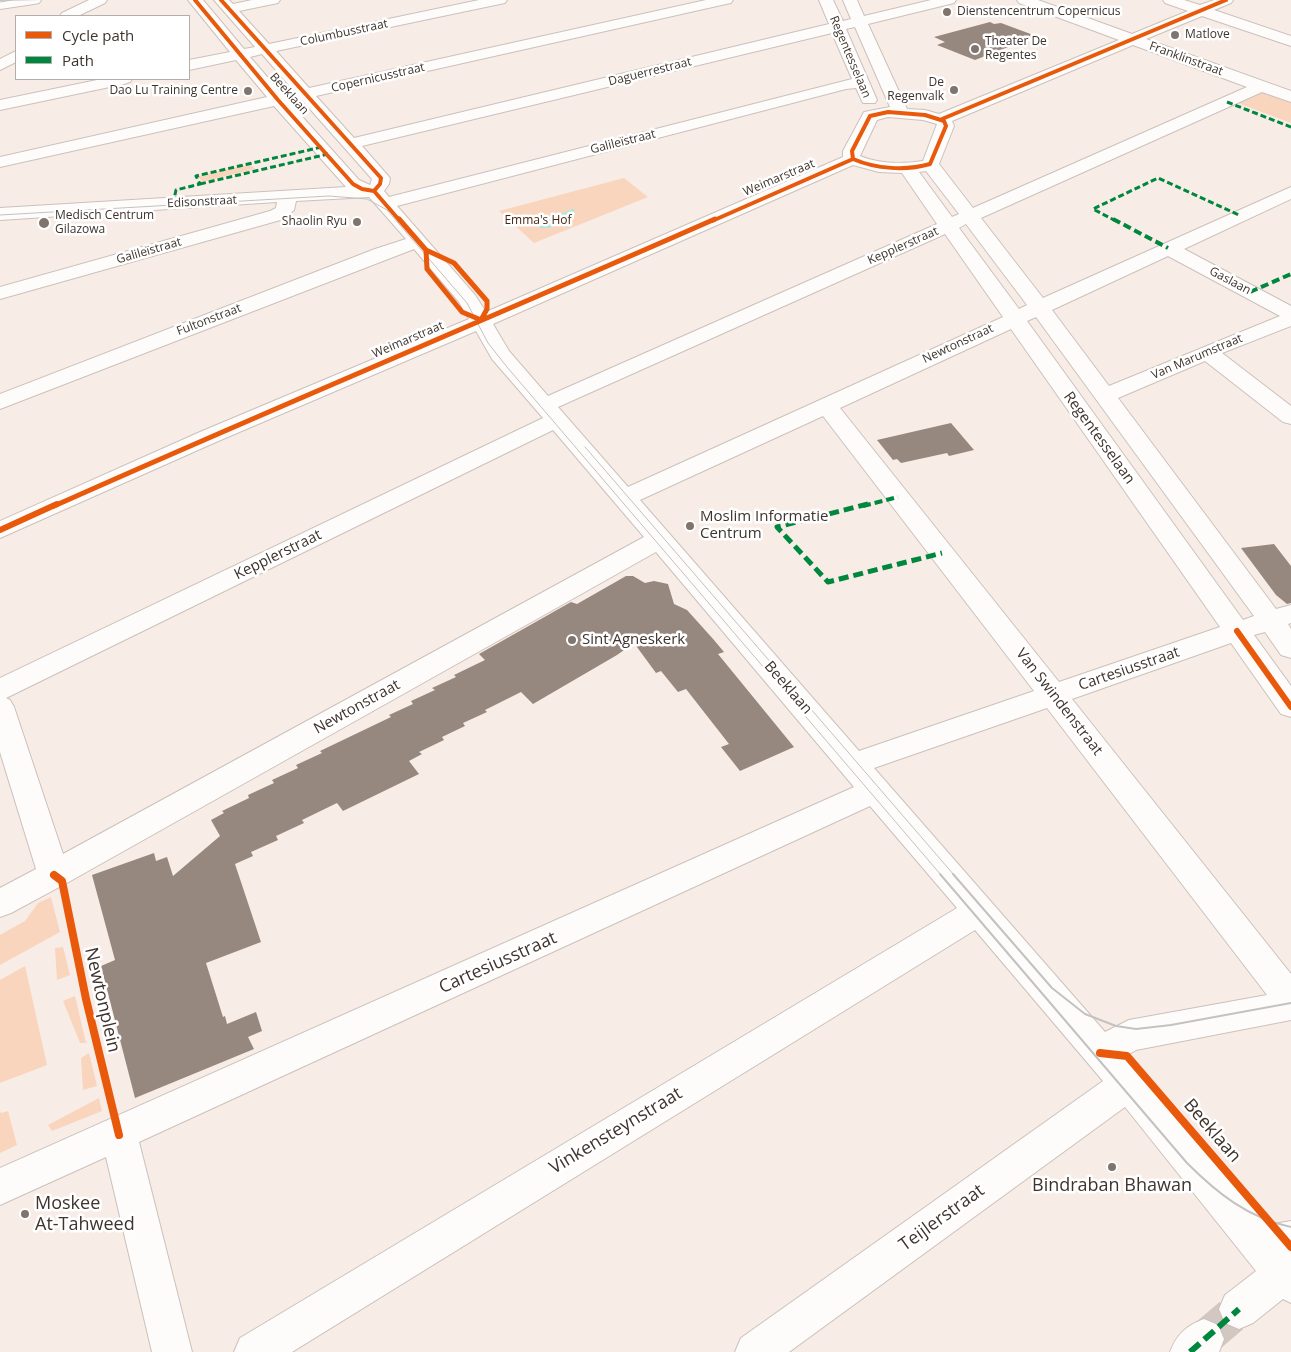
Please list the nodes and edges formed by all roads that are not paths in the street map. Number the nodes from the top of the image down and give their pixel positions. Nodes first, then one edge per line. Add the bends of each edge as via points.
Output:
1 (34, 0) edge
2 (195, 0) edge
3 (273, 0) edge
4 (500, 0) edge
5 (726, 0) edge
6 (826, 0) edge
7 (850, 0) edge
8 (949, 0) edge
9 (1024, 0) edge
10 (1170, 0) edge
11 (1226, 0) edge
12 (105, 2) edge
13 (225, 4) edge
14 (0, 5) edge
15 (82, 8) edge
16 (1201, 11) junction
17 (69, 15) edge
18 (861, 23) junction
19 (838, 27) junction
20 (1133, 40) junction
21 (1291, 41) edge
22 (15, 45) edge
23 (266, 49) junction
24 (239, 54) junction
25 (6, 56) edge
26 (190, 65) edge
27 (119, 80) edge
28 (862, 84) junction
29 (1262, 86) junction
30 (306, 94) junction
31 (1291, 97) edge
32 (278, 100) junction
33 (0, 105) edge
34 (900, 112) junction
35 (874, 114) junction
36 (942, 119) junction
37 (351, 144) junction
38 (853, 159) junction
39 (0, 162) edge
40 (930, 164) junction
41 (908, 169) junction
42 (1291, 192) edge
43 (287, 197) junction
44 (380, 197) junction
45 (0, 214) edge
46 (970, 216) junction
47 (948, 226) junction
48 (423, 246) junction
49 (1168, 248) junction
50 (0, 294) edge
51 (1039, 307) junction
52 (1291, 314) edge
53 (1014, 318) junction
54 (1291, 319) edge
55 (481, 320) junction
56 (1207, 352) junction
57 (1103, 396) junction
58 (0, 402) edge
59 (826, 405) junction
60 (551, 412) junction
61 (1291, 417) edge
62 (625, 498) junction
63 (0, 530) edge
64 (660, 539) junction
65 (1281, 618) edge
66 (1237, 631) junction
67 (1291, 648) edge
68 (0, 690) edge
69 (1053, 694) junction
70 (1291, 706) edge
71 (0, 707) edge
72 (854, 764) junction
73 (876, 790) junction
74 (54, 875) junction
75 (0, 904) edge
76 (980, 911) junction
77 (1291, 1000) edge
78 (1291, 1005) edge
79 (1100, 1053) junction
80 (1128, 1084) junction
81 (119, 1135) junction
82 (0, 1187) edge
83 (1281, 1260) edge
84 (1240, 1309) tunnel mouth
85 (172, 1352) edge
86 (254, 1352) edge
87 (755, 1352) edge

1 - 14 street
2 - 24 street, Beeklaan
3 - 13 street
4 - 23 street, Columbusstraat
5 - 30 street, Copernicusstraat
6 - 19 street, Regentesselaan
7 - 18 street, Regentesselaan
8 - 18 street, Daguerrestraat
9 - 20 street, Franklinstraat
10 - 16 street
11 - 16 street
12 - 15 street
13 - 23 street, Beeklaan
15 - 17 street
16 - 20 street
16 - 21 street
18 - 19 street, Daguerrestraat
18 - 34 street, Regentesselaan
19 - 28 street, Regentesselaan
19 - 37 street, Daguerrestraat
20 - 29 street, Franklinstraat
20 - 36 street
22 - 25 street
23 - 24 street, Columbusstraat
23 - 30 street, Beeklaan
24 - 26 street, Columbusstraat
24 - 32 street, Beeklaan
27 - 33 street
28 - 35 street, Regentesselaan
28 - 44 street, Galileïstraat via 846,84
29 - 31 street, Franklinstraat
29 - 46 street, Kepplerstraat
30 - 32 street, Copernicusstraat
30 - 37 street, Beeklaan
32 - 39 street, Copernicusstraat
32 - 44 street, Beeklaan via 353,184
34 - 35 street
34 - 36 street
35 - 38 street via 860,134 851,155
36 - 40 street via 946,126
37 - 44 street, Beeklaan via 381,178
38 - 41 street
38 - 55 street, Weimarstraat
40 - 41 street
40 - 46 street, Regentesselaan
41 - 47 street, Regentesselaan
42 - 49 street, Newtonstraat
43 - 44 street, Edisonstraat
43 - 45 street, Edisonstraat
43 - 50 street, Galileïstraat via 286,210 277,215
44 - 48 street, Beeklaan
46 - 47 street, Kepplerstraat
46 - 51 street, Regentesselaan
47 - 53 street, Regentesselaan
47 - 60 street, Kepplerstraat
48 - 55 street, Beeklaan via 427,269 462,312
48 - 58 street, Fultonstraat via 382,253
49 - 51 street, Newtonstraat
49 - 52 street, Gaslaan
51 - 53 street, Newtonstraat
51 - 57 street, Regentesselaan
53 - 59 street, Newtonstraat
53 - 66 street, Regentesselaan
54 - 56 street, Van Marumstraat
55 - 60 street, Beeklaan via 500,354
55 - 63 street, Weimarstraat
56 - 57 street, Van Marumstraat
56 - 61 street
57 - 65 street, Regentesselaan
59 - 62 street, Newtonstraat
59 - 69 street, Van Swindenstraat
60 - 62 street, Beeklaan
60 - 68 street, Kepplerstraat
62 - 64 street, Beeklaan
64 - 72 street, Beeklaan
64 - 74 street, Newtonstraat
65 - 66 street, Cartesiusstraat
65 - 67 street, Regentesselaan
66 - 69 street, Cartesiusstraat
66 - 70 street, Regentesselaan
69 - 72 street, Cartesiusstraat
69 - 77 street, Van Swindenstraat
71 - 74 street
72 - 73 street, Beeklaan
73 - 76 street, Beeklaan
73 - 81 street, Cartesiusstraat
74 - 75 street
76 - 79 street, Beeklaan
76 - 86 street, Vinkensteynstraat
78 - 79 street via 1129,1036
79 - 80 street, Beeklaan
80 - 83 street, Beeklaan
80 - 87 street, Teijlerstraat
81 - 82 street
81 - 85 street
83 - 84 street

